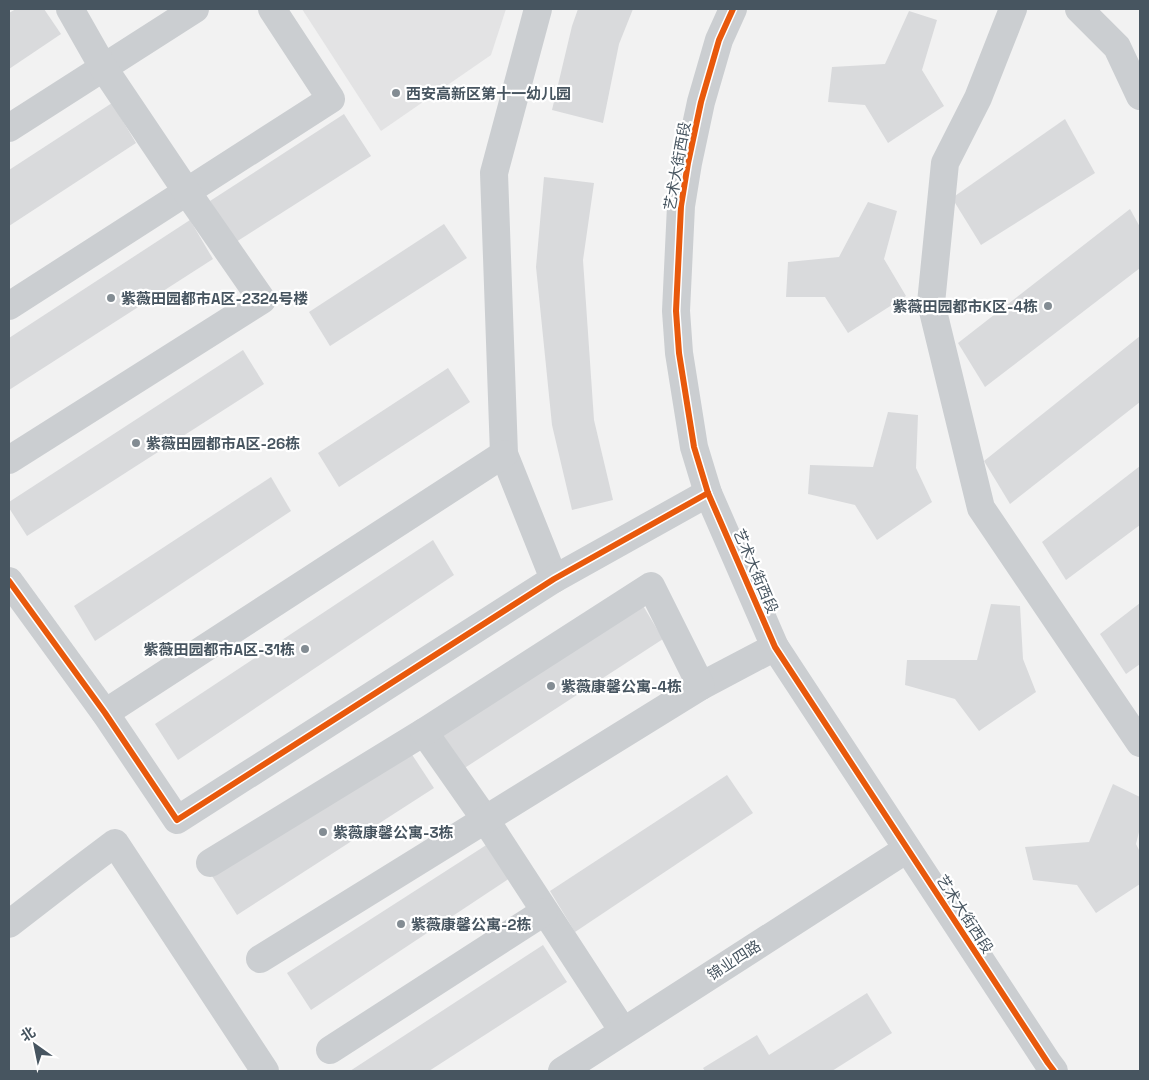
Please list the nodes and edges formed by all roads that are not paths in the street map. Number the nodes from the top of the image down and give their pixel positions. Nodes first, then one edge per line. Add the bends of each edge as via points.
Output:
1 (70, 9) edge
2 (195, 9) edge
3 (272, 9) edge
4 (538, 9) edge
5 (733, 9) edge
6 (1013, 9) edge
7 (1079, 9) edge
8 (103, 67) junction
9 (1140, 96) edge
10 (9, 128) edge
11 (186, 192) junction
12 (9, 306) edge
13 (504, 454) junction
14 (9, 460) edge
15 (708, 493) junction
16 (554, 579) junction
17 (9, 581) edge
18 (775, 646) junction
19 (702, 686) junction
20 (105, 712) junction
21 (1132, 713) edge
22 (424, 732) junction
23 (1140, 743) edge
24 (485, 819) junction
25 (906, 849) junction
26 (210, 863) dead end
27 (544, 912) junction
28 (9, 924) edge
29 (260, 959) dead end
30 (623, 1031) junction
31 (330, 1050) dead end
32 (265, 1071) edge
33 (562, 1071) edge
34 (1054, 1071) edge

1 - 8 street
2 - 8 street
3 - 11 street via 331,100
4 - 13 street via 494,174
5 - 15 street, 艺术大街西段 via 719,40 701,102 688,163 679,234 676,311 679,353 694,447
6 - 21 street via 978,98 945,163 931,303 981,508
7 - 9 street via 1117,47
8 - 10 street
8 - 11 street
11 - 12 street
11 - 14 street via 262,300
13 - 16 street
13 - 20 street
15 - 16 street
15 - 18 street, 艺术大街西段
16 - 20 street via 177,820
17 - 20 street
18 - 19 street
18 - 25 street, 艺术大街西段
19 - 22 street via 651,586
19 - 24 street
21 - 23 street
22 - 24 street
22 - 26 street
24 - 27 street
24 - 29 street
25 - 30 street, 锦业四路
25 - 34 street, 艺术大街西段
27 - 30 street
27 - 31 street
28 - 32 street via 116,843
30 - 33 street, 锦业四路

